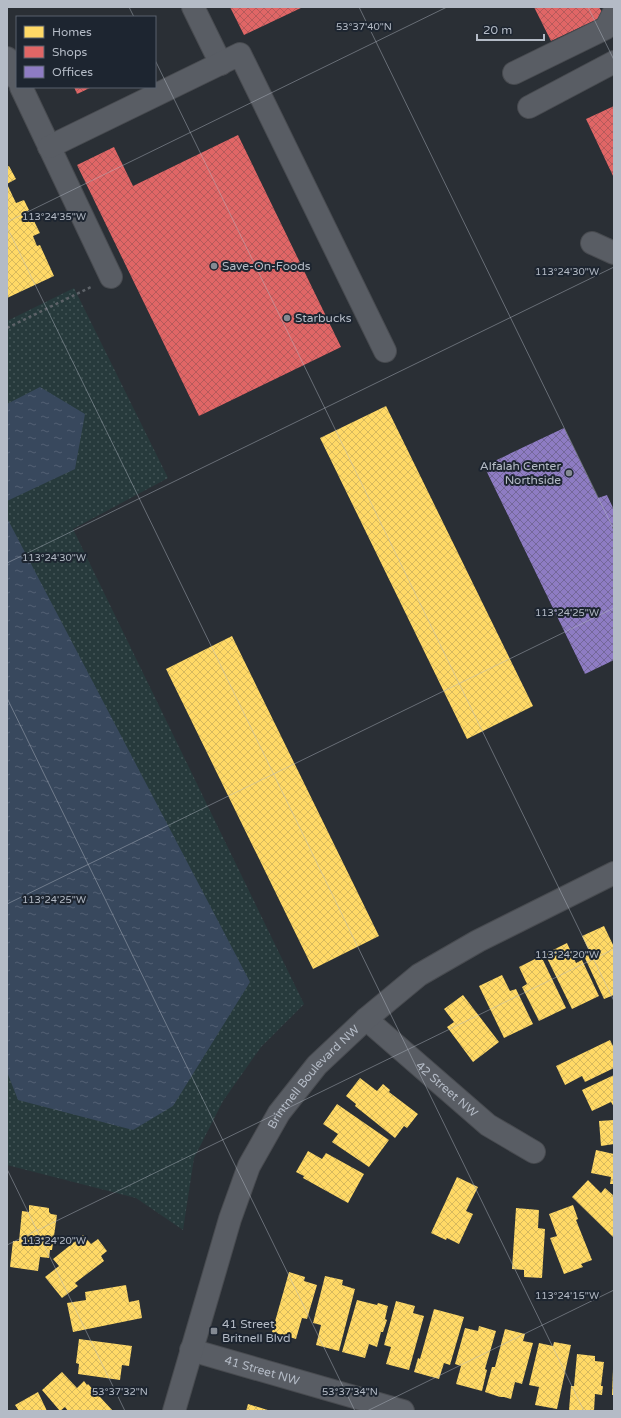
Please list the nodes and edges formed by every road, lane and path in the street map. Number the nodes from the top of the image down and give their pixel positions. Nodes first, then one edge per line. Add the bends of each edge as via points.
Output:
1 (193, 7) edge
2 (614, 12) edge
3 (7, 58) edge
4 (221, 64) junction
5 (613, 64) edge
6 (514, 73) dead end
7 (16, 77) edge
8 (21, 88) edge
9 (530, 107) dead end
10 (50, 147) junction
11 (592, 243) dead end
12 (614, 253) edge
13 (112, 277) joint
14 (7, 328) edge
15 (385, 352) dead end
16 (614, 874) edge
17 (366, 1019) junction
18 (534, 1152) dead end
19 (191, 1350) junction
20 (174, 1411) edge
21 (403, 1411) edge

1 - 4 street
2 - 6 street via 606,28
3 - 7 street
4 - 10 street
4 - 15 street via 240,54
5 - 9 street
8 - 10 street
10 - 13 street
11 - 12 street
13 - 14 path
16 - 17 street, Brintnell Boulevard NW via 478,941 419,975
17 - 18 street, 42 Street NW via 488,1125
17 - 19 street, Brintnell Boulevard NW via 317,1065 279,1113 249,1166 230,1219
19 - 20 street, Brintnell Boulevard NW
19 - 21 street, 41 Street NW

